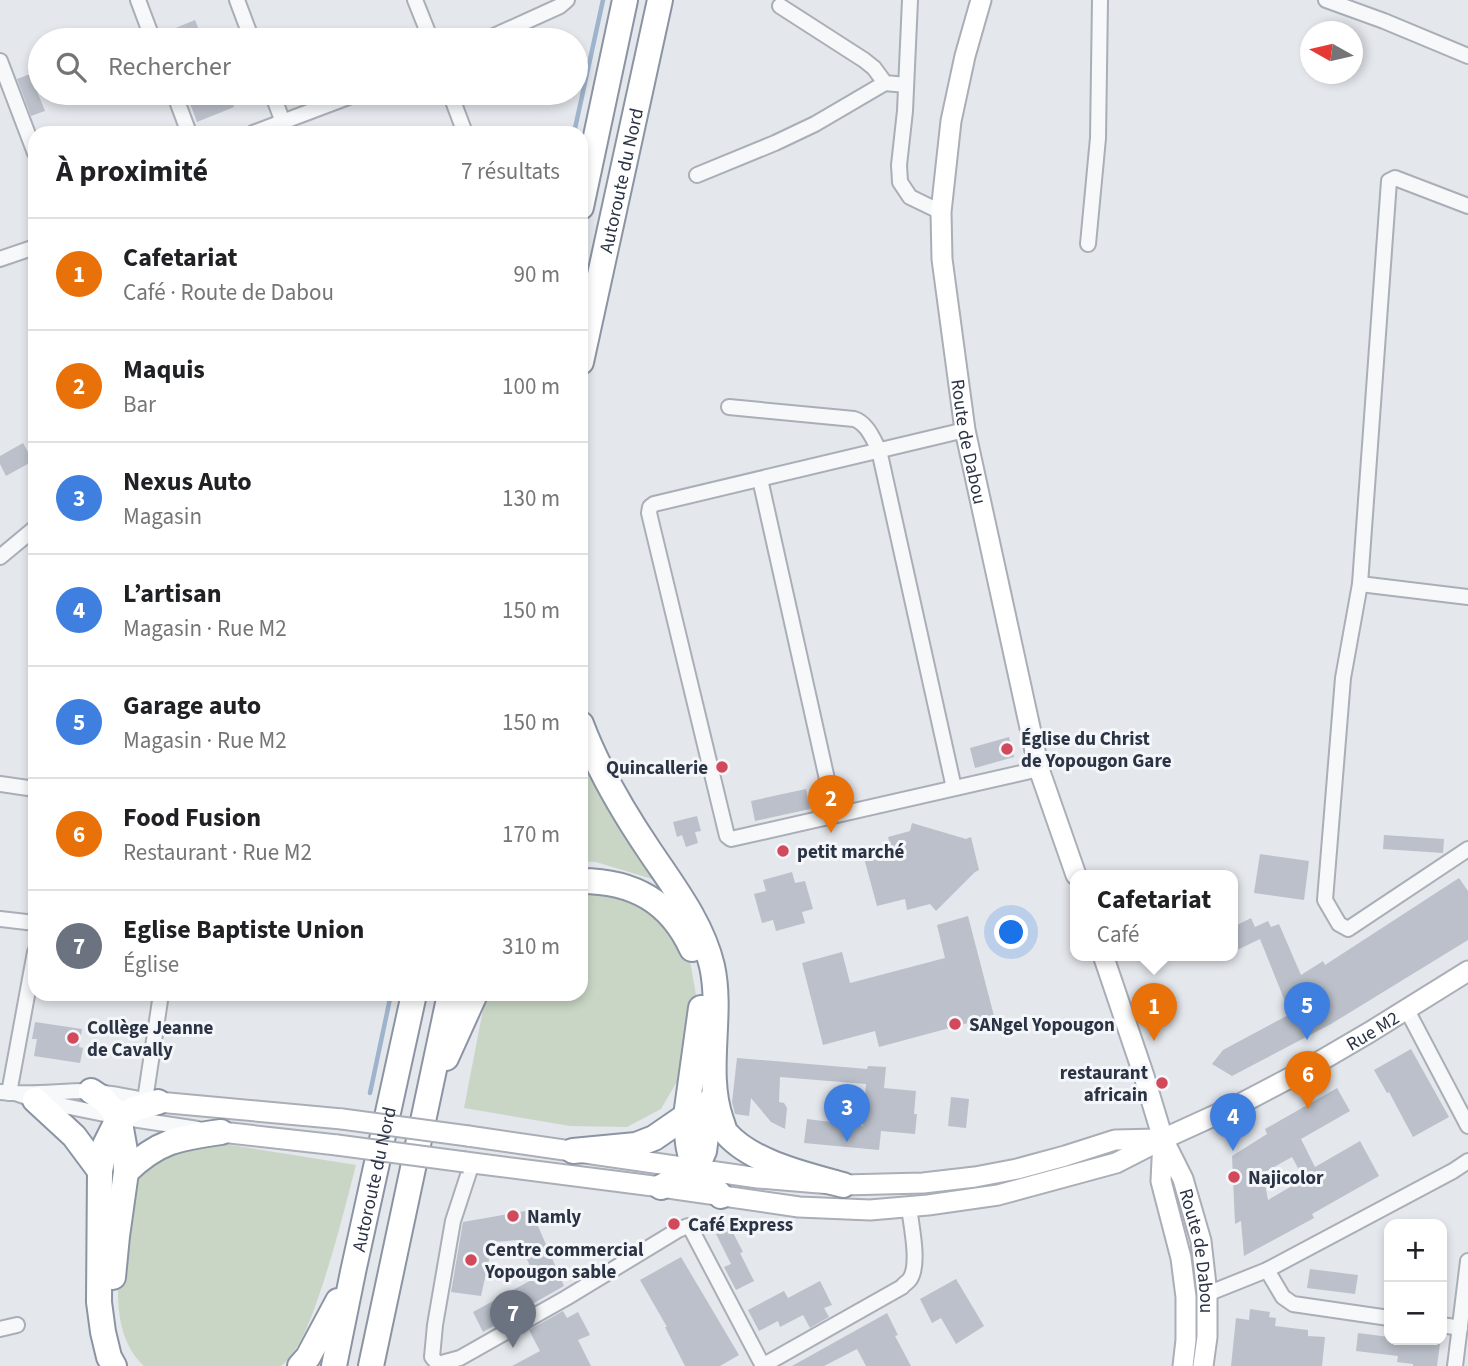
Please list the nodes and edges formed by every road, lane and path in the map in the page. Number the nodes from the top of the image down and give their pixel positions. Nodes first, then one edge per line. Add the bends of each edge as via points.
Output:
1 (138, 0) edge
2 (237, 0) edge
3 (415, 0) edge
4 (567, 0) edge
5 (625, 0) edge
6 (660, 0) edge
7 (910, 0) edge
8 (981, 0) edge
9 (1100, 0) edge
10 (1326, 0) edge
11 (780, 6) dead end
12 (148, 28) edge
13 (248, 28) edge
14 (426, 28) edge
15 (511, 28) edge
16 (1468, 56) edge
17 (0, 61) edge
18 (885, 83) junction
19 (906, 85) junction
20 (178, 105) edge
21 (276, 105) edge
22 (334, 105) edge
23 (454, 105) edge
24 (186, 126) edge
25 (284, 126) edge
26 (289, 126) edge
27 (462, 126) edge
28 (28, 135) edge
29 (588, 174) edge
30 (697, 175) dead end
31 (1468, 206) edge
32 (941, 212) junction
33 (1088, 244) dead end
34 (28, 249) edge
35 (0, 259) edge
36 (588, 330) edge
37 (729, 407) dead end
38 (965, 430) junction
39 (879, 450) junction
40 (760, 479) junction
41 (28, 534) edge
42 (0, 558) edge
43 (1360, 584) junction
44 (1468, 597) edge
45 (588, 740) edge
46 (1039, 769) junction
47 (0, 784) edge
48 (28, 788) edge
49 (954, 788) junction
50 (835, 815) junction
51 (1468, 849) edge
52 (1074, 870) edge
53 (588, 881) edge
54 (0, 919) edge
55 (28, 922) edge
56 (1105, 961) edge
57 (1468, 971) edge
58 (28, 1001) edge
59 (160, 1001) edge
60 (412, 1001) edge
61 (449, 1001) edge
62 (472, 1001) edge
63 (1407, 1010) junction
64 (714, 1068) junction
65 (90, 1091) junction
66 (15, 1095) edge
67 (428, 1097) junction
68 (152, 1101) junction
69 (686, 1116) junction
70 (119, 1117) junction
71 (1468, 1126) edge
72 (221, 1132) junction
73 (1163, 1139) junction
74 (573, 1151) junction
75 (1468, 1161) edge
76 (469, 1163) junction
77 (696, 1169) junction
78 (100, 1171) junction
79 (126, 1172) junction
80 (843, 1185) junction
81 (661, 1187) junction
82 (722, 1196) junction
83 (909, 1207) junction
84 (1468, 1261) edge
85 (1267, 1270) junction
86 (353, 1272) junction
87 (1207, 1294) junction
88 (1384, 1317) edge
89 (17, 1325) dead end
90 (1447, 1326) edge
91 (1460, 1328) junction
92 (0, 1329) edge
93 (114, 1366) edge
94 (131, 1366) edge
95 (300, 1366) edge
96 (334, 1366) edge
97 (371, 1366) edge
98 (763, 1366) edge
99 (1183, 1366) edge
100 (1203, 1366) edge
101 (1455, 1366) edge

1 - 12 street
2 - 13 street
3 - 14 street
4 - 15 street
5 - 29 highway, Autoroute du Nord
6 - 36 highway, Autoroute du Nord
7 - 19 street
8 - 32 main road, Route de Dabou via 951,121
9 - 33 street via 1098,138
10 - 16 street
11 - 18 street via 864,60
17 - 28 street
18 - 19 street
18 - 30 street via 796,134
19 - 32 street via 900,182 910,197
20 - 24 street
21 - 25 street
22 - 26 street
23 - 27 street
31 - 43 street via 1395,177 1389,181
32 - 38 main road, Route de Dabou via 942,259
34 - 35 street
37 - 39 street via 861,421
38 - 39 street
38 - 46 main road, Route de Dabou
39 - 40 street
39 - 49 street
40 - 50 street
40 - 50 street via 654,504 649,513 726,836 731,839
41 - 42 street
43 - 44 street
43 - 51 street via 1343,678 1325,900 1339,924 1348,929
45 - 64 highway via 608,784 689,910 706,947 715,989
46 - 49 street
46 - 52 main road, Route de Dabou
47 - 48 street
49 - 50 street
53 - 69 highway via 625,886 657,903 685,934 696,957 702,997
54 - 55 street
56 - 73 main road, Route de Dabou
57 - 63 main road, Rue M2
58 - 66 street
59 - 68 street
60 - 86 highway, Autoroute du Nord
61 - 67 highway, Autoroute du Nord
62 - 67 highway
63 - 71 street
63 - 73 main road, Rue M2 via 1295,1076
64 - 77 highway via 708,1130
64 - 80 highway via 726,1133 772,1163
65 - 66 street
65 - 68 street
65 - 70 highway
66 - 70 street
66 - 78 highway via 74,1136
67 - 97 highway, Autoroute du Nord
68 - 70 highway
68 - 74 main road, bridge via 342,1119
69 - 74 highway via 654,1138 636,1144
69 - 77 highway
70 - 72 street
70 - 78 highway via 105,1145
70 - 79 highway
72 - 76 main road, Rue M2, bridge
72 - 79 highway via 158,1147
73 - 80 main road via 1115,1140 975,1177
73 - 83 main road, Rue M2 via 1116,1163 1069,1177 998,1195
73 - 87 main road, Route de Dabou via 1184,1179 1201,1241
73 - 99 main road, Route de Dabou via 1161,1181 1186,1297
74 - 77 main road
75 - 85 street
76 - 81 main road, Rue M2
76 - 98 street via 453,1221 435,1325 434,1362 460,1358 688,1226
77 - 80 main road
77 - 81 highway
77 - 82 highway
78 - 93 highway via 99,1302
79 - 94 highway via 113,1310 118,1338
81 - 82 main road, Rue M2
82 - 83 main road, Rue M2 via 799,1207
83 - 98 street via 914,1241 910,1279
84 - 91 street
85 - 87 street
85 - 88 street via 1283,1297 1293,1304
86 - 95 highway
86 - 96 highway, Autoroute du Nord
87 - 100 main road, Route de Dabou
89 - 92 street
90 - 91 street
91 - 101 street

